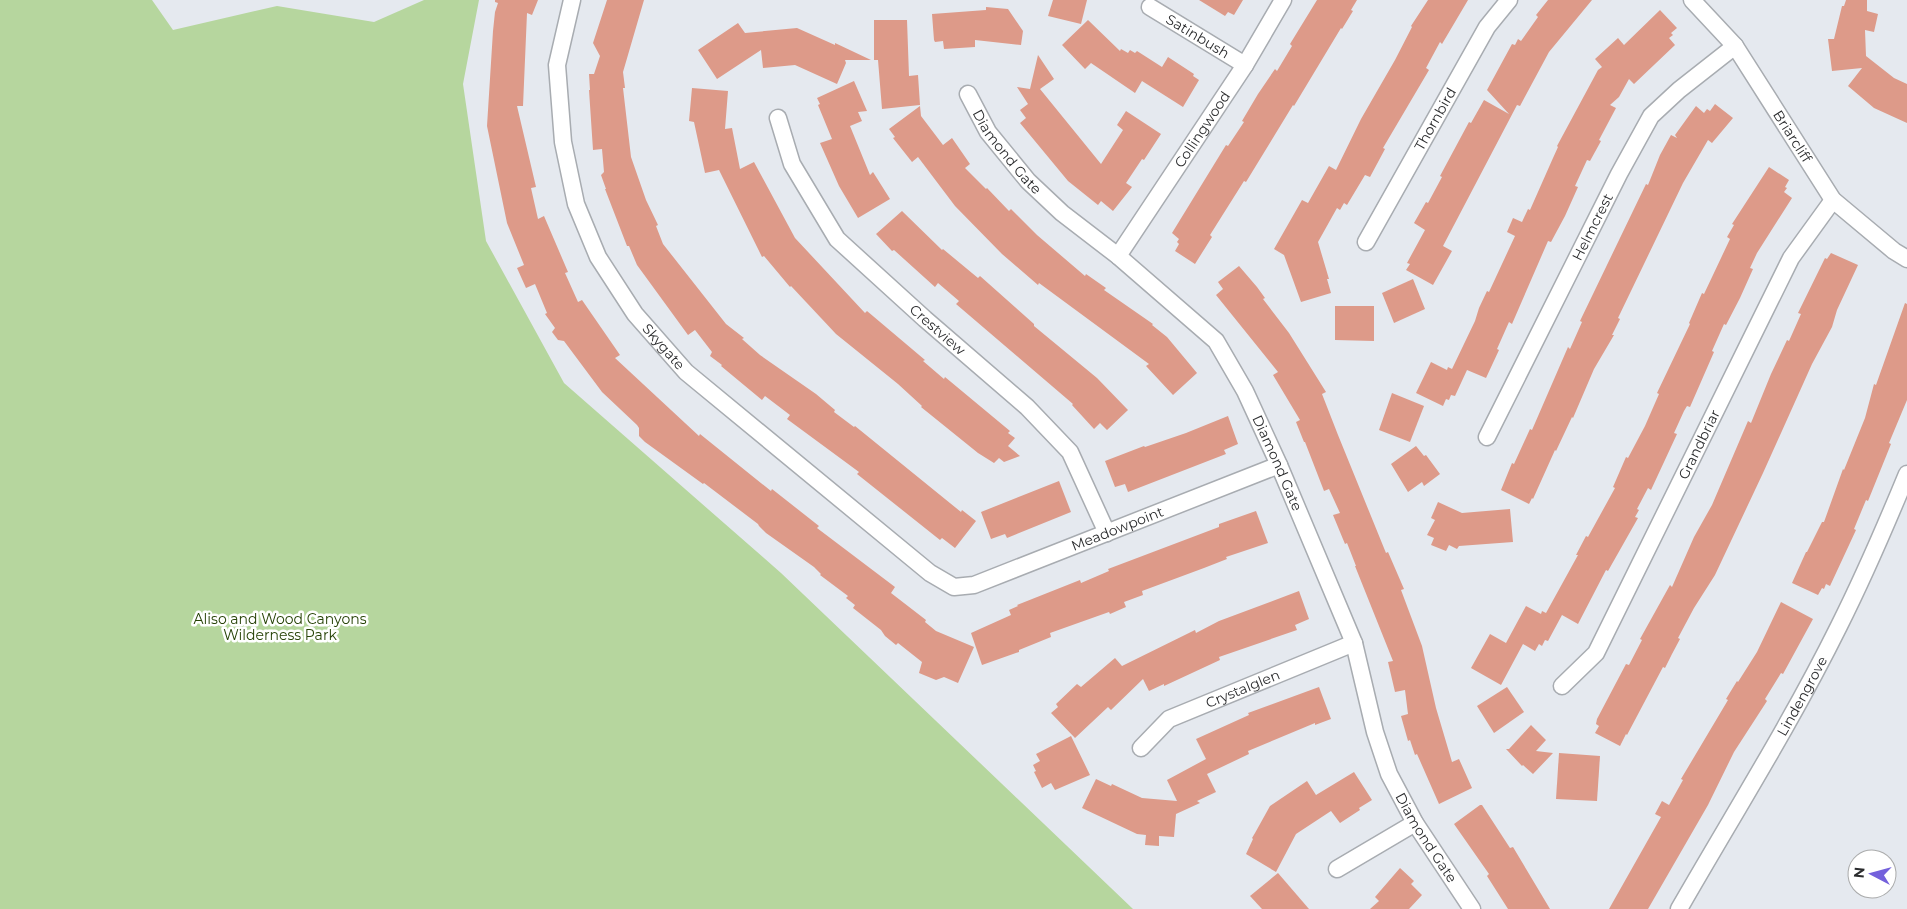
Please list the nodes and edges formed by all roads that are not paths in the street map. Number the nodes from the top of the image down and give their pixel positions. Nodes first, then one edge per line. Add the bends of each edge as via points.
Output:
1 (572, 0) edge
2 (1284, 0) edge
3 (1509, 0) edge
4 (1692, 0) edge
5 (1150, 7) dead end
6 (1735, 46) junction
7 (1245, 65) junction
8 (968, 94) dead end
9 (778, 118) dead end
10 (1833, 200) junction
11 (1366, 242) dead end
12 (1118, 256) junction
13 (1907, 259) edge
14 (1487, 437) dead end
15 (1279, 465) junction
16 (1907, 474) edge
17 (1107, 533) junction
18 (954, 587) joint
19 (1354, 643) junction
20 (1562, 686) dead end
21 (1141, 748) dead end
22 (1415, 823) junction
23 (1336, 869) dead end
24 (1472, 909) edge
25 (1680, 909) edge

1 - 18 street, Skygate via 557,65 563,142 576,204 603,266 636,314 686,372 930,573
2 - 7 street, Collingwood
3 - 11 street, Thornbird via 1487,27
4 - 6 street, Briarcliff
5 - 7 street, Satinbush
6 - 10 street, Briarcliff
6 - 14 street, Helmcrest via 1651,116
7 - 12 street, Collingwood
8 - 12 street, Diamond Gate via 988,132 1028,181 1062,213
9 - 17 street, Crestview via 792,164 837,238 925,320 1027,406 1070,452
10 - 13 street, Briarcliff
10 - 20 street, Grandbriar via 1791,258 1596,653
12 - 15 street, Diamond Gate via 1216,341 1245,391
15 - 17 street, Meadowpoint
15 - 19 street, Diamond Gate
16 - 25 street, Lindengrove via 1839,626
17 - 18 street, Meadowpoint via 974,585
19 - 21 street, Crystalglen via 1168,719
19 - 22 street, Diamond Gate via 1375,732 1389,774
22 - 23 street
22 - 24 street, Diamond Gate

